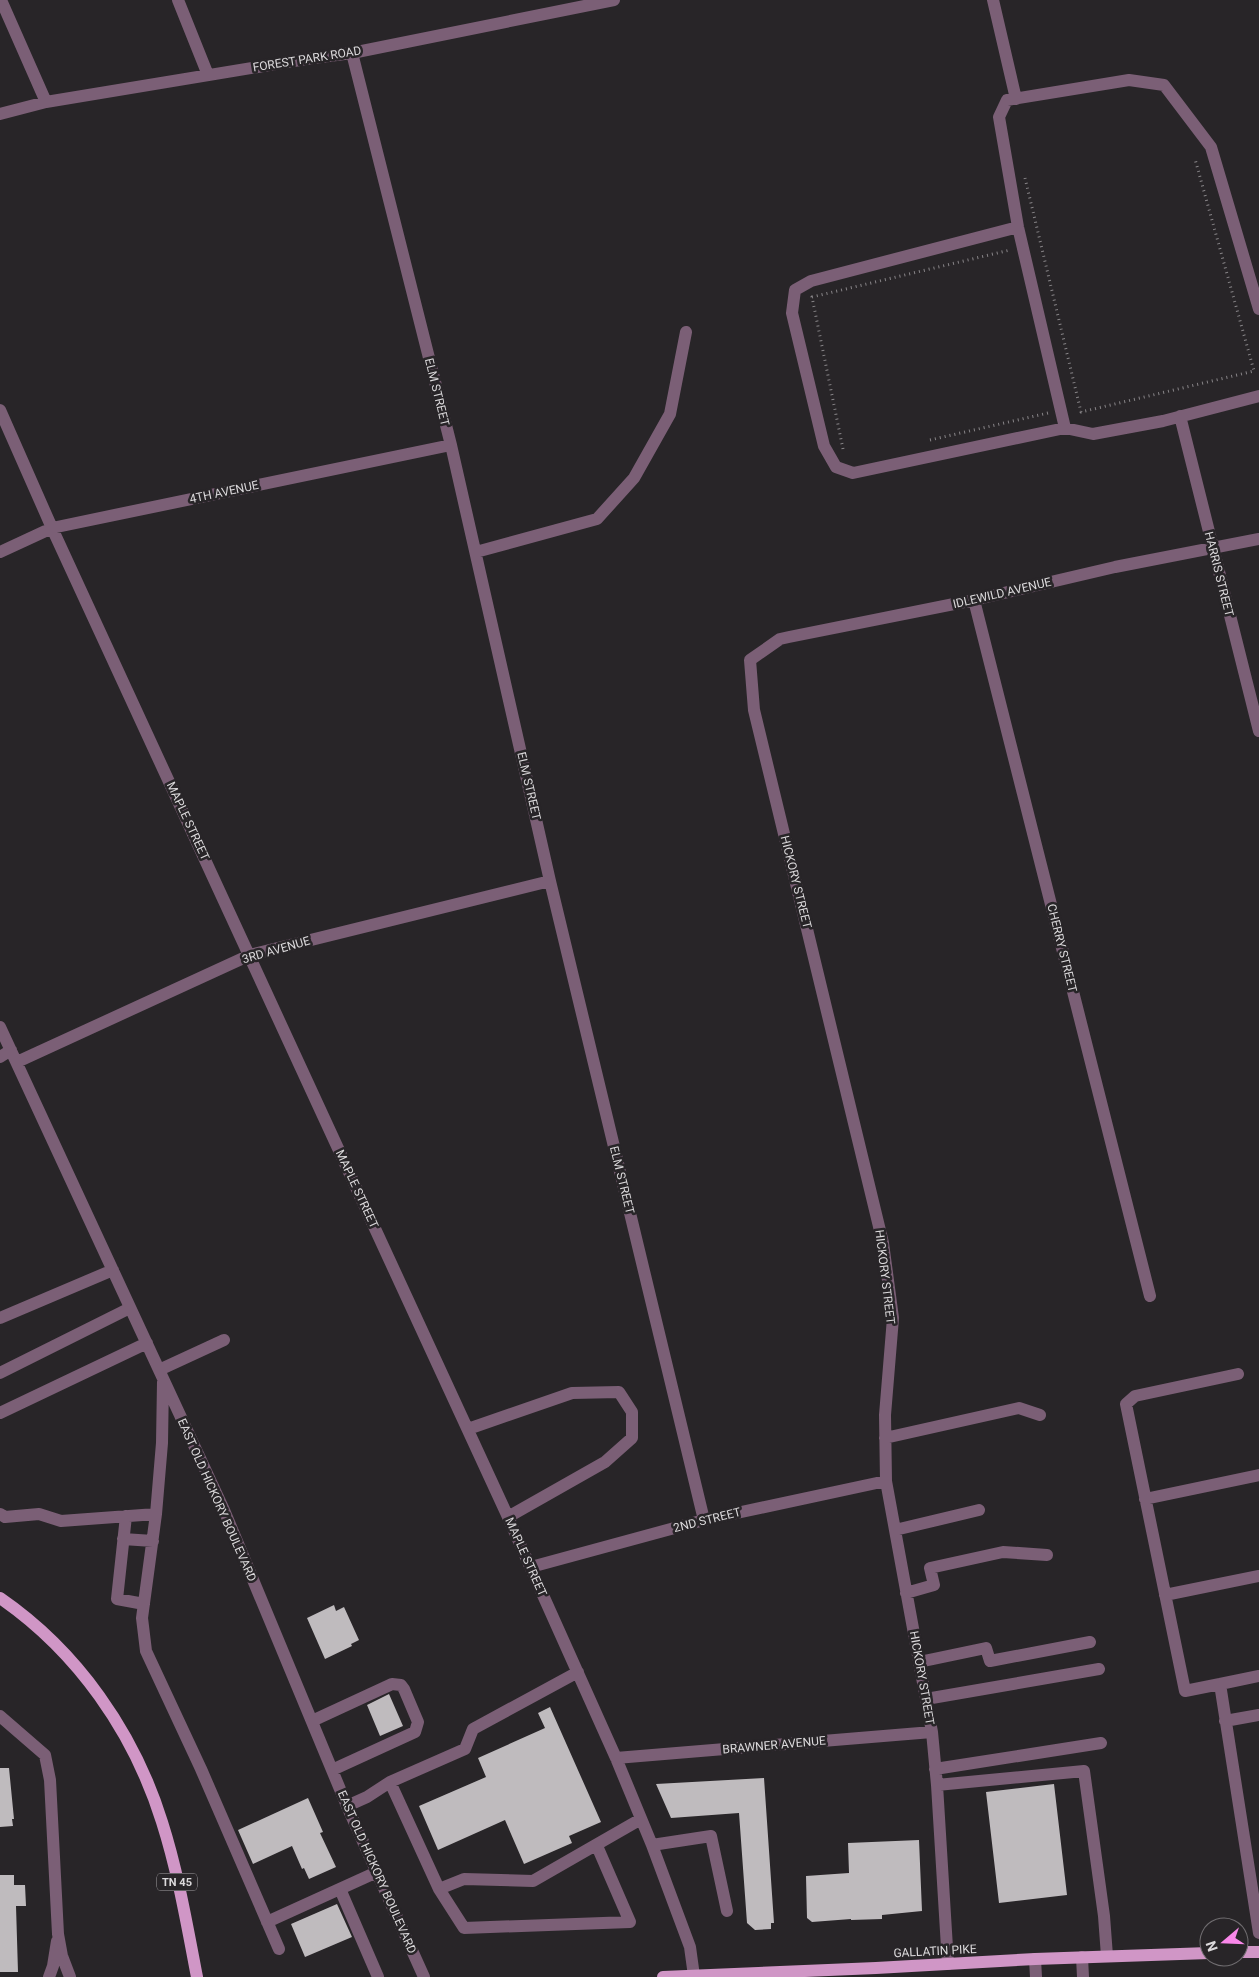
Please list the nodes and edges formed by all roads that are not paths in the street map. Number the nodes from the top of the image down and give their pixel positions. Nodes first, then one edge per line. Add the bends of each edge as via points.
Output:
1 (1, 0) edge
2 (178, 0) edge
3 (610, 0) edge
4 (992, 0) edge
5 (352, 53) junction
6 (208, 75) junction
7 (1016, 99) junction
8 (46, 102) junction
9 (0, 114) edge
10 (1018, 227) junction
11 (1259, 309) edge
12 (686, 332) dead end
13 (1259, 396) edge
14 (0, 410) edge
15 (1180, 416) junction
16 (1065, 428) junction
17 (451, 445) junction
18 (52, 528) junction
19 (1259, 539) edge
20 (1212, 548) junction
21 (0, 552) edge
22 (476, 552) junction
23 (974, 600) junction
24 (750, 660) joint
25 (1259, 731) edge
26 (550, 881) junction
27 (250, 955) junction
28 (0, 1027) edge
29 (5, 1054) edge
30 (17, 1062) junction
31 (113, 1270) junction
32 (1150, 1296) dead end
33 (130, 1308) junction
34 (3, 1316) edge
35 (224, 1340) dead end
36 (146, 1343) junction
37 (0, 1373) edge
38 (1238, 1374) dead end
39 (161, 1375) junction
40 (0, 1413) edge
41 (1040, 1415) dead end
42 (468, 1429) junction
43 (885, 1438) junction
44 (1259, 1475) edge
45 (886, 1481) junction
46 (1145, 1499) junction
47 (979, 1510) dead end
48 (0, 1514) edge
49 (156, 1514) junction
50 (126, 1516) junction
51 (508, 1517) junction
52 (704, 1520) junction
53 (895, 1530) junction
54 (123, 1539) junction
55 (153, 1541) junction
56 (1047, 1555) dead end
57 (531, 1567) junction
58 (1259, 1576) edge
59 (906, 1592) junction
60 (1165, 1595) junction
61 (0, 1598) edge
62 (144, 1604) junction
63 (1090, 1642) dead end
64 (919, 1662) junction
65 (1099, 1669) dead end
66 (578, 1672) junction
67 (1259, 1676) edge
68 (1220, 1684) junction
69 (926, 1699) junction
70 (1259, 1715) edge
71 (0, 1716) edge
72 (312, 1721) junction
73 (1225, 1721) junction
74 (6, 1727) edge
75 (932, 1732) junction
76 (1101, 1743) dead end
77 (616, 1758) junction
78 (936, 1769) junction
79 (332, 1770) junction
80 (390, 1782) junction
81 (937, 1785) junction
82 (347, 1806) junction
83 (641, 1819) junction
84 (652, 1845) junction
85 (597, 1846) junction
86 (377, 1872) junction
87 (340, 1889) junction
88 (439, 1889) junction
89 (727, 1911) dead end
90 (268, 1922) junction
91 (1259, 1933) edge
92 (58, 1934) junction
93 (279, 1949) dead end
94 (1199, 1953) edge
95 (1107, 1956) junction
96 (1082, 1957) junction
97 (1035, 1959) junction
98 (948, 1964) junction
99 (876, 1973) edge
100 (694, 1976) edge
101 (737, 1976) edge
102 (49, 1977) edge
103 (70, 1977) edge
104 (197, 1977) edge
105 (378, 1977) edge
106 (424, 1977) edge
107 (663, 1977) edge
108 (1036, 1977) edge
109 (1082, 1977) edge

1 - 8 street
2 - 6 street
3 - 5 street, FOREST PARK ROAD
4 - 7 street
5 - 6 street, FOREST PARK ROAD
5 - 17 street, ELM STREET
6 - 8 street, FOREST PARK ROAD
7 - 10 street via 1007,100 999,117
7 - 11 street via 1129,80 1164,85 1211,148
8 - 9 street, FOREST PARK ROAD
10 - 16 street
10 - 16 street via 812,281 795,290 792,313 824,446 836,467 853,473
12 - 22 street via 670,414 634,478 597,519
13 - 15 street
14 - 18 street, MAPLE STREET
15 - 16 street via 1093,434
15 - 20 street, HARRIS STREET
17 - 18 street, 4TH AVENUE
17 - 22 street, ELM STREET
18 - 21 street, 4TH AVENUE
18 - 27 street, MAPLE STREET
19 - 20 street, IDLEWILD AVENUE
20 - 23 street, IDLEWILD AVENUE
20 - 25 street, HARRIS STREET
22 - 26 street, ELM STREET
23 - 24 street, IDLEWILD AVENUE via 780,639
23 - 32 street, CHERRY STREET
24 - 43 street, HICKORY STREET via 754,710 883,1243 893,1318
26 - 27 street, 3RD AVENUE
26 - 52 street, ELM STREET
27 - 30 street, 3RD AVENUE
27 - 42 street, MAPLE STREET
28 - 29 street, EAST OLD HICKORY BOULEVARD
29 - 30 street, EAST OLD HICKORY BOULEVARD
30 - 31 street, EAST OLD HICKORY BOULEVARD
31 - 33 street, EAST OLD HICKORY BOULEVARD
31 - 34 street
33 - 36 street, EAST OLD HICKORY BOULEVARD
33 - 37 street
35 - 39 street
36 - 39 street, EAST OLD HICKORY BOULEVARD
36 - 40 street
38 - 46 street via 1135,1396 1126,1404
39 - 49 street via 162,1443
39 - 72 street, EAST OLD HICKORY BOULEVARD via 224,1510
41 - 43 street via 1019,1408
42 - 51 street, MAPLE STREET
42 - 51 street via 572,1393 619,1392 632,1412 632,1438 605,1462
43 - 45 street, HICKORY STREET
44 - 46 street
45 - 52 street, 2ND STREET
45 - 53 street, HICKORY STREET
46 - 60 street
47 - 53 street
48 - 50 street via 5,1517 39,1514 61,1521
49 - 50 street
49 - 55 street
50 - 54 street
51 - 57 street, MAPLE STREET
52 - 57 street, 2ND STREET
53 - 59 street, HICKORY STREET
54 - 55 street
54 - 62 street via 117,1598
55 - 62 street
56 - 59 street via 1003,1552 930,1568 934,1586
57 - 66 street, MAPLE STREET
58 - 60 street
59 - 64 street, HICKORY STREET
60 - 68 street via 1185,1691
61 - 104 main road, TN 45 via 56,1643 93,1686 129,1744 162,1822
62 - 90 street via 142,1618 146,1651
63 - 64 street via 990,1661 986,1648
64 - 69 street, HICKORY STREET
65 - 69 street
66 - 77 street, MAPLE STREET
66 - 80 street via 474,1729 465,1749
67 - 68 street
68 - 73 street
69 - 75 street, HICKORY STREET
70 - 73 street
71 - 74 street
72 - 79 street, EAST OLD HICKORY BOULEVARD
72 - 79 street via 392,1684 401,1685 404,1689 418,1722 415,1732
73 - 91 street
74 - 92 street via 45,1755 50,1780
75 - 77 street, BRAWNER AVENUE
75 - 78 street, HICKORY STREET
76 - 78 street
77 - 83 street, MAPLE STREET
78 - 81 street, HICKORY STREET
79 - 82 street, EAST OLD HICKORY BOULEVARD
80 - 82 street
80 - 88 street
81 - 95 street via 1084,1771
81 - 98 street, HICKORY STREET
82 - 86 street, EAST OLD HICKORY BOULEVARD
83 - 84 street, MAPLE STREET
83 - 85 street
84 - 89 street via 711,1836
84 - 100 street, MAPLE STREET via 690,1947
85 - 88 street via 533,1881 464,1879
85 - 88 street via 630,1922 464,1928
86 - 87 street
86 - 106 street, EAST OLD HICKORY BOULEVARD
87 - 90 street
87 - 105 street
90 - 93 street
92 - 102 street
92 - 103 street
94 - 95 main road, GALLATIN PIKE
95 - 96 main road, GALLATIN PIKE
96 - 97 main road, GALLATIN PIKE
96 - 109 street
97 - 98 main road, GALLATIN PIKE
97 - 108 street
98 - 99 main road, GALLATIN PIKE
99 - 101 main road, GALLATIN PIKE
100 - 101 main road, GALLATIN PIKE
100 - 107 main road, GALLATIN PIKE

